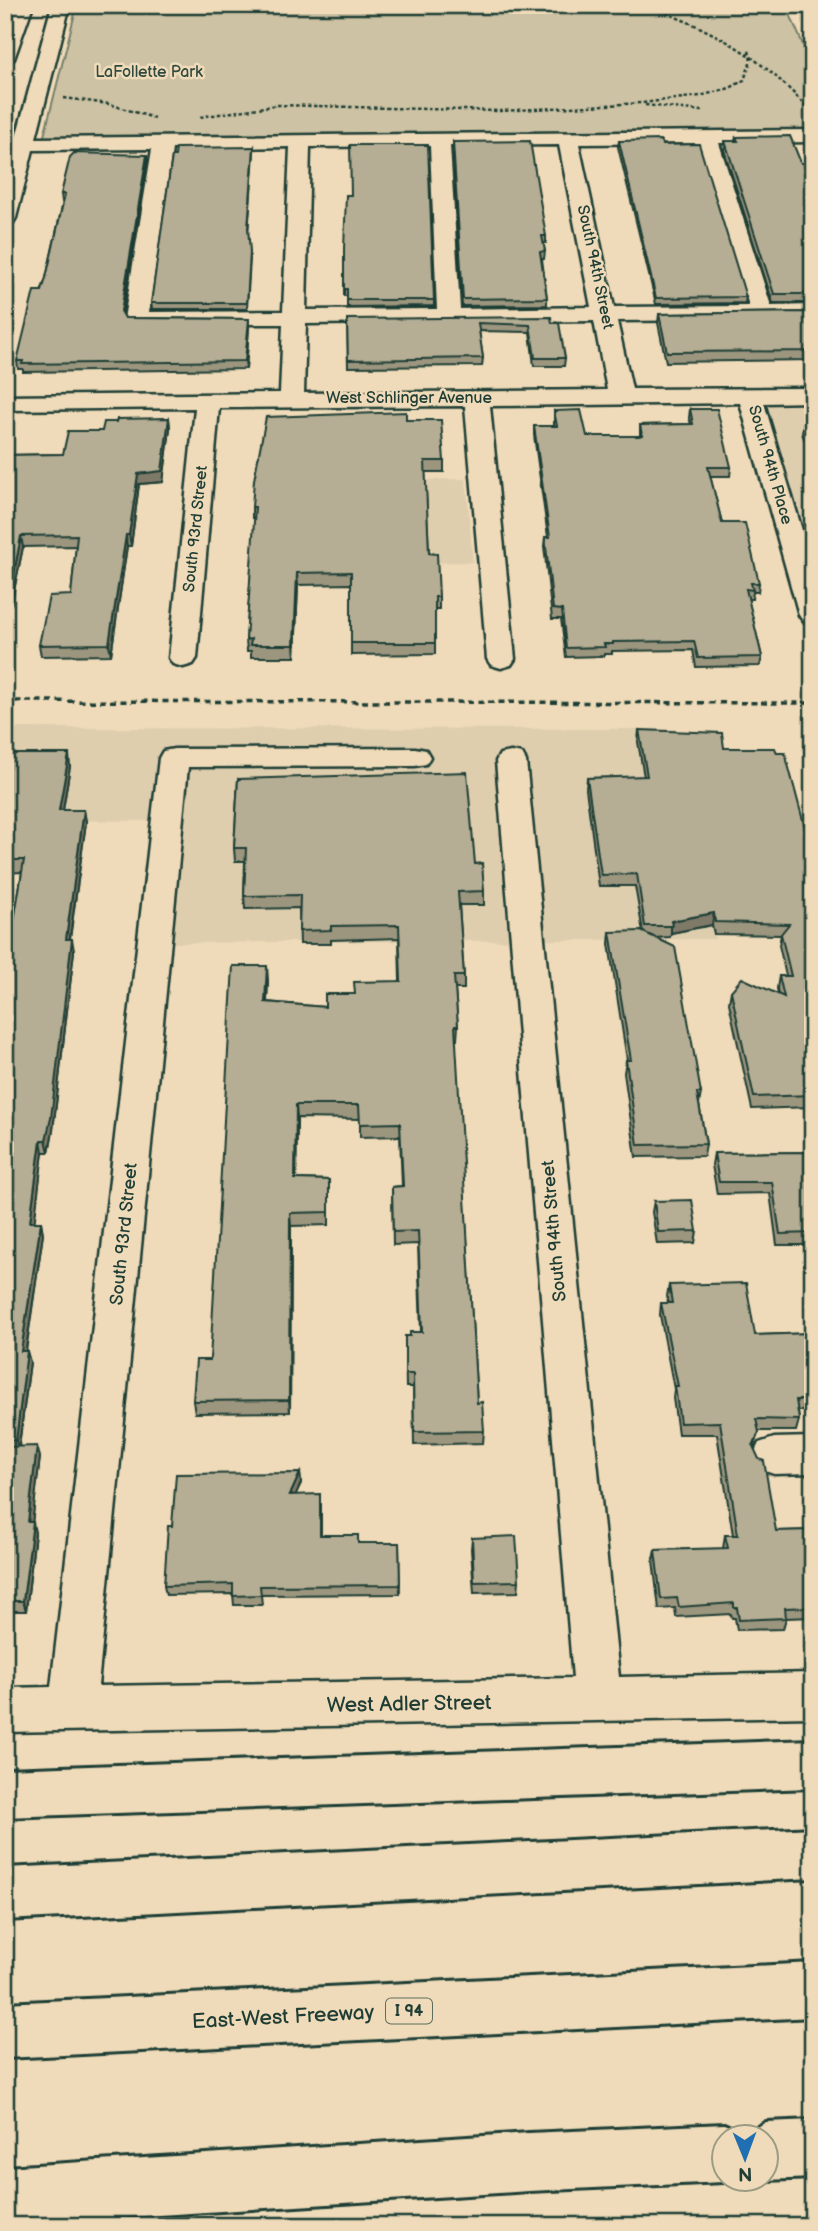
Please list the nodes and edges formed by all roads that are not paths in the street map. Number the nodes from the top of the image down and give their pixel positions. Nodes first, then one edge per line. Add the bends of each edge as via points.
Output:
1 (24, 5) edge
2 (61, 5) edge
3 (5, 59) edge
4 (38, 90) junction
5 (16, 91) dead end
6 (813, 136) edge
7 (707, 137) junction
8 (568, 138) junction
9 (440, 140) junction
10 (300, 141) junction
11 (163, 143) junction
12 (24, 144) junction
13 (5, 218) edge
14 (762, 312) junction
15 (813, 312) edge
16 (606, 314) junction
17 (449, 316) junction
18 (295, 317) junction
19 (813, 395) edge
20 (750, 396) junction
21 (621, 397) junction
22 (477, 398) junction
23 (292, 399) junction
24 (208, 400) junction
25 (5, 404) edge
26 (784, 515) junction
27 (813, 515) edge
28 (813, 615) edge
29 (183, 657) dead end
30 (501, 659) dead end
31 (415, 757) dead end
32 (511, 761) dead end
33 (813, 1695) edge
34 (598, 1701) junction
35 (5, 1710) edge
36 (72, 1710) junction
37 (813, 1764) edge
38 (5, 1793) edge
39 (813, 1853) edge
40 (5, 1894) edge
41 (813, 1990) edge
42 (5, 2031) edge
43 (813, 2149) edge
44 (780, 2150) edge
45 (710, 2154) edge
46 (5, 2196) edge

1 - 3 street
2 - 4 street
4 - 5 street
4 - 12 street
6 - 7 street
7 - 8 street
7 - 14 street
8 - 9 street
8 - 16 street, South 94th Street
9 - 10 street
9 - 17 street
10 - 11 street
10 - 18 street
11 - 12 street
11 - 18 street via 136,319
12 - 13 street
14 - 15 street
14 - 16 street
16 - 17 street
16 - 21 street, South 94th Street
17 - 18 street
18 - 23 street
19 - 20 street, West Schlinger Avenue
20 - 21 street, West Schlinger Avenue
20 - 26 street, South 94th Place
21 - 22 street, West Schlinger Avenue
22 - 23 street, West Schlinger Avenue
22 - 30 street
23 - 24 street, West Schlinger Avenue
24 - 25 street, West Schlinger Avenue
24 - 29 street, South 93rd Street
26 - 27 street
26 - 28 street, South 94th Place
31 - 36 street, South 93rd Street via 174,758
32 - 34 street, South 94th Street
33 - 34 street, West Adler Street
34 - 36 street, West Adler Street
35 - 36 street, West Adler Street
37 - 38 highway
39 - 40 highway
41 - 42 highway, East-West Freeway / I 94
43 - 44 highway
45 - 46 highway

